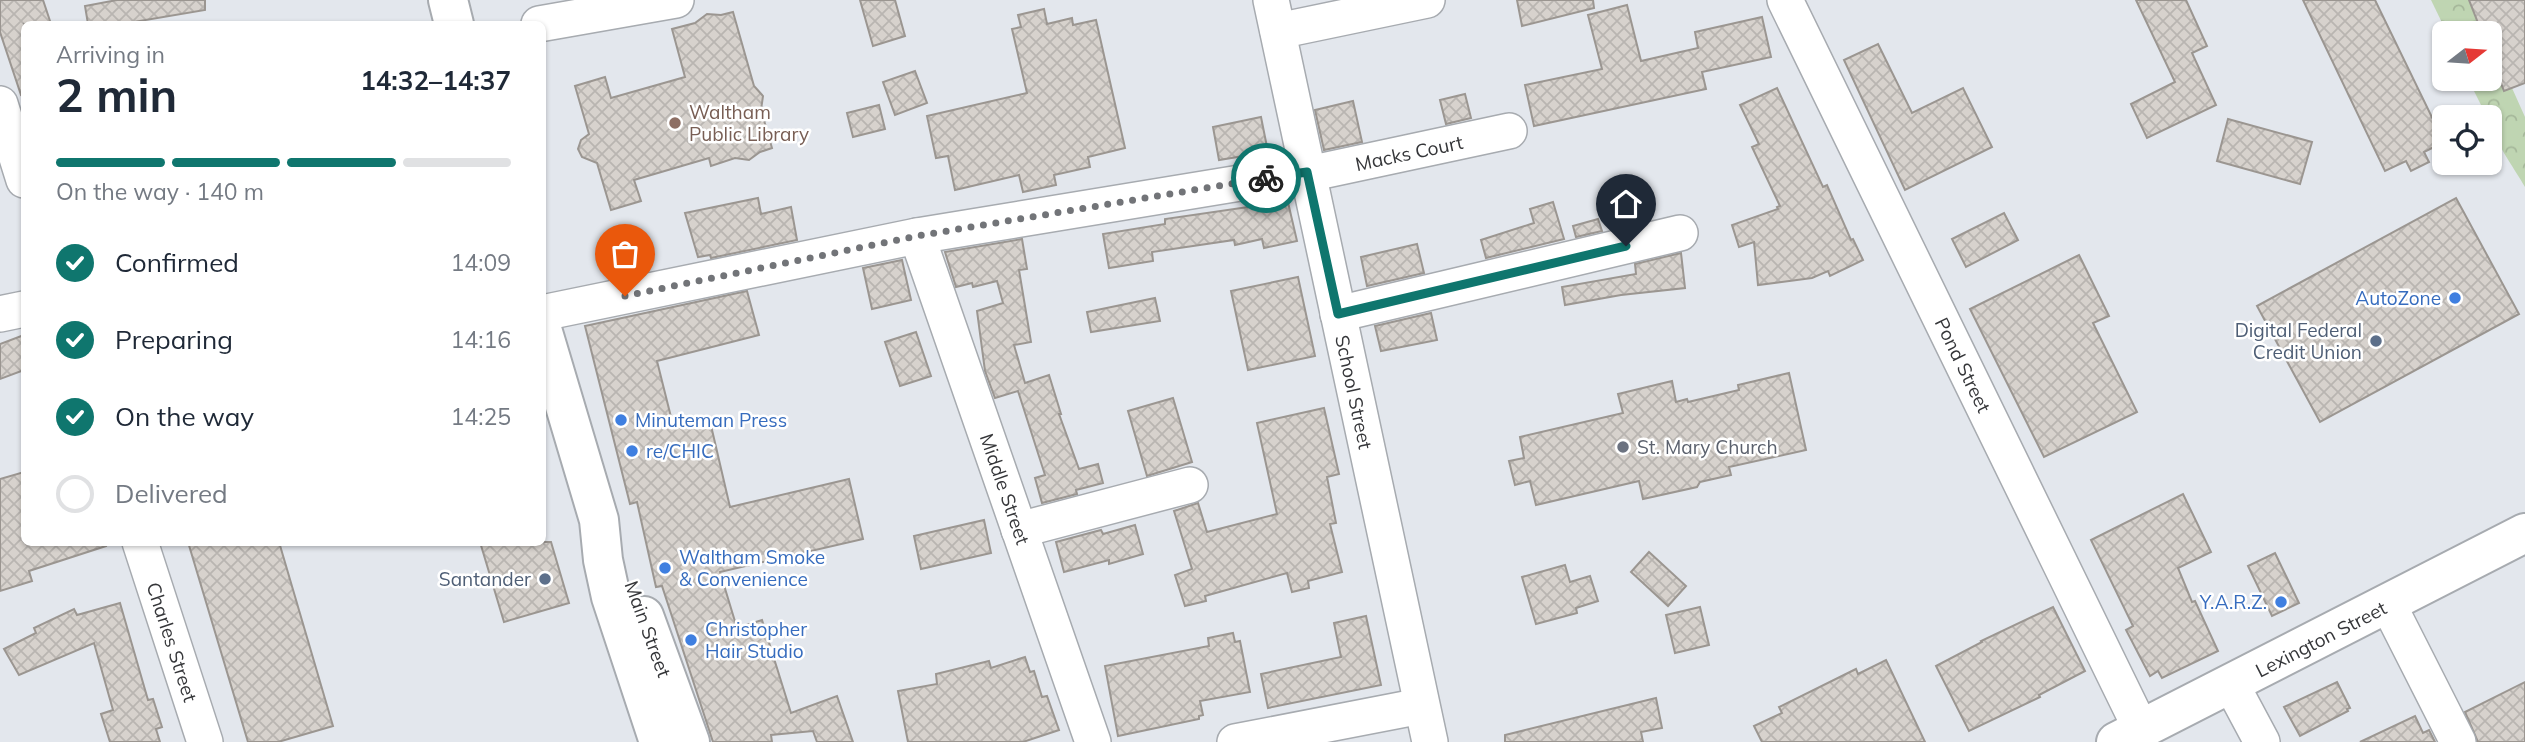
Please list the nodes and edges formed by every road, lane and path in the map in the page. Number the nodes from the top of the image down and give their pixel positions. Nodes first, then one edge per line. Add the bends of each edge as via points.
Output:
1 (448, 0) edge
2 (676, 0) edge
3 (1427, 0) edge
4 (1785, 0) edge
5 (1274, 16) edge
6 (453, 21) edge
7 (546, 23) edge
8 (0, 104) edge
9 (1509, 131) dead end
10 (21, 170) edge
11 (1308, 173) junction
12 (1680, 233) dead end
13 (917, 236) junction
14 (21, 310) edge
15 (546, 312) edge
16 (0, 314) edge
17 (1338, 314) junction
18 (546, 342) edge
19 (1190, 485) dead end
20 (599, 520) junction
21 (1019, 530) junction
22 (2525, 533) edge
23 (142, 546) edge
24 (2388, 604) junction
25 (2231, 684) junction
26 (1422, 706) junction
27 (2128, 736) edge
28 (205, 742) edge
29 (659, 742) edge
30 (690, 742) edge
31 (1093, 742) edge
32 (1235, 742) edge
33 (1430, 742) edge
34 (2262, 742) edge
35 (2458, 742) edge

1 - 6 main road
2 - 7 street
3 - 5 street
4 - 27 street, Pond Street
5 - 11 street, School Street
8 - 10 street
9 - 11 street, Macks Court
11 - 13 street, Macks Court
11 - 17 street, School Street
12 - 17 street
13 - 15 street, Macks Court
13 - 21 street, Middle Street
14 - 16 street
17 - 26 street, School Street
18 - 20 main road, Main Street
19 - 21 street
20 - 29 main road, Main Street via 611,597
20 - 30 main road, Main Street via 631,580
21 - 31 street, Middle Street
22 - 24 main road, Lexington Street
23 - 28 street, Charles Street
24 - 25 main road, Lexington Street
24 - 35 street
25 - 27 main road, Lexington Street
25 - 34 street
26 - 32 street
26 - 33 street, School Street

